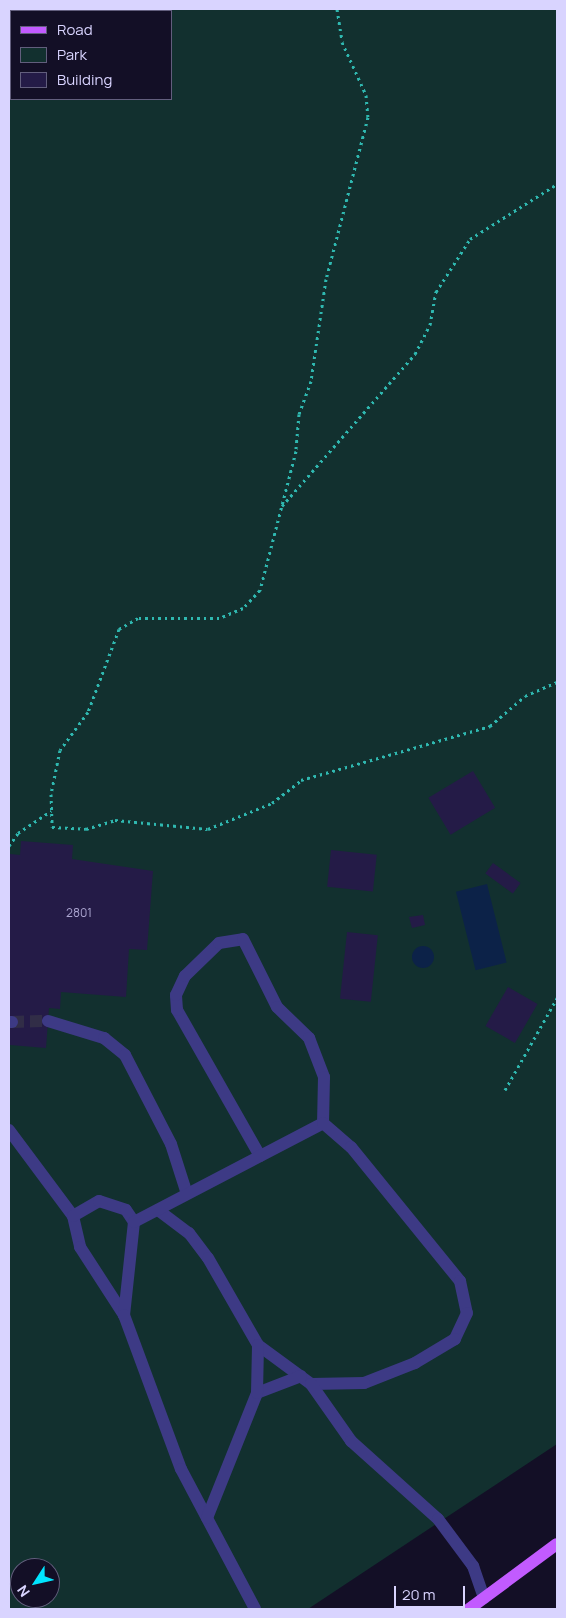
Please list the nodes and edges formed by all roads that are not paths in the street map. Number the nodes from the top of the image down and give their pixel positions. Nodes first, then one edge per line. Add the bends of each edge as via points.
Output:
1 (48, 1021) tunnel mouth
2 (323, 1123) junction
3 (9, 1130) edge
4 (260, 1156) junction
5 (187, 1194) junction
6 (158, 1210) junction
7 (73, 1216) junction
8 (134, 1222) junction
9 (124, 1316) junction
10 (258, 1346) junction
11 (306, 1380) junction
12 (257, 1393) junction
13 (207, 1518) junction
14 (557, 1544) edge
15 (484, 1598) junction
16 (255, 1609) edge
17 (469, 1609) edge

1 - 5 lane via 104,1038 126,1055 171,1144
2 - 4 lane
2 - 4 lane via 324,1078 309,1038 277,1007 243,939 219,943 185,976 176,995 177,1010
2 - 11 lane via 351,1147 460,1281 467,1313 455,1339 415,1363 364,1383
3 - 7 lane
4 - 5 lane
5 - 6 lane
6 - 8 lane
6 - 10 lane via 194,1239
7 - 8 lane via 99,1201 120,1207
7 - 9 lane via 80,1247
8 - 9 lane
9 - 13 lane via 181,1469
10 - 11 lane
10 - 12 lane
11 - 12 lane
11 - 15 lane via 351,1441 438,1518 472,1566
12 - 13 lane
13 - 16 lane
14 - 15 main road
15 - 17 main road

